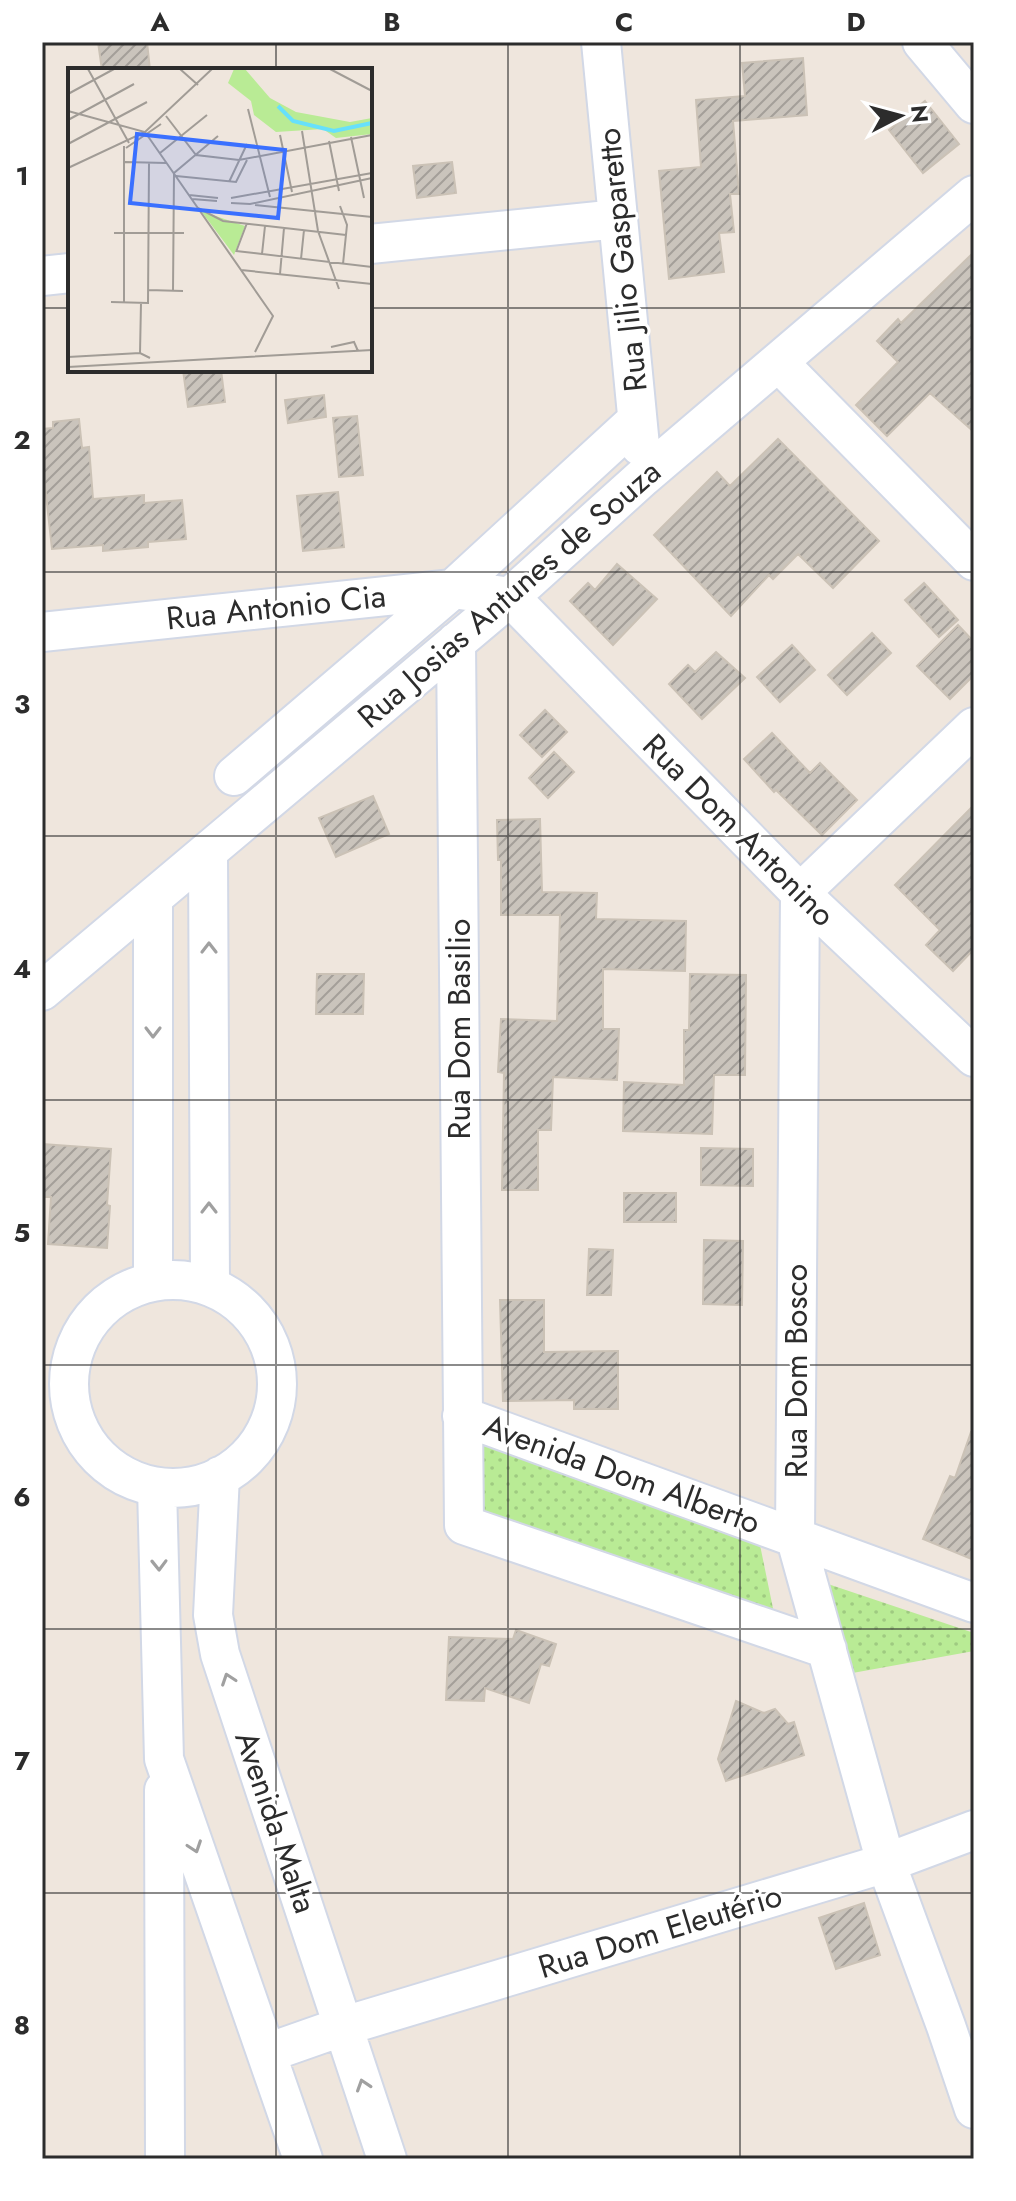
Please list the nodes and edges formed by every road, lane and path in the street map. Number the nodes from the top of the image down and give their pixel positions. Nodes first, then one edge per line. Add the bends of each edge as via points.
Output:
1 (601, 42) edge
2 (922, 42) edge
3 (974, 104) edge
4 (974, 195) edge
5 (618, 219) junction
6 (372, 244) edge
7 (68, 273) edge
8 (42, 276) edge
9 (778, 362) junction
10 (637, 420) junction
11 (643, 477) junction
12 (974, 561) edge
13 (453, 589) junction
14 (510, 597) junction
15 (42, 632) edge
16 (456, 642) junction
17 (974, 727) edge
18 (234, 776) dead end
19 (208, 852) junction
20 (800, 893) junction
21 (153, 898) junction
22 (42, 991) edge
23 (974, 1057) edge
24 (153, 1281) junction
25 (210, 1286) junction
26 (462, 1416) junction
27 (220, 1476) junction
28 (157, 1487) junction
29 (795, 1536) junction
30 (974, 1603) edge
31 (827, 1649) junction
32 (164, 1759) junction
33 (974, 1830) edge
34 (886, 1863) junction
35 (344, 2026) junction
36 (267, 2053) junction
37 (974, 2109) edge
38 (165, 2159) edge
39 (303, 2159) edge
40 (387, 2159) edge

1 - 5 street, Rua Jilio Gasparetto
2 - 3 street
4 - 9 street, Rua Josias Antunes de Souza
5 - 6 street
5 - 10 street, Rua Jilio Gasparetto
7 - 8 street
9 - 11 street, Rua Josias Antunes de Souza
9 - 12 street
10 - 11 street, Rua Jilio Gasparetto
10 - 13 street
11 - 14 street, Rua Josias Antunes de Souza
13 - 14 street, Rua Antonio Cia
13 - 15 street, Rua Antonio Cia
13 - 18 street
14 - 16 street, Rua Josias Antunes de Souza
14 - 20 street, Rua Dom Antonino
16 - 19 street, Rua Josias Antunes de Souza
16 - 26 street, Rua Dom Basilio
17 - 20 street
19 - 21 street, Rua Josias Antunes de Souza
25 -> 19 street
20 - 23 street, Rua Dom Antonino
20 - 29 street, Rua Dom Bosco
21 - 22 street, Rua Josias Antunes de Souza
21 -> 24 street
24 - 25 street
24 - 28 street via 112,1299 96,1314 73,1352 69,1374 75,1419 98,1457 135,1481
25 - 27 street via 237,1303 259,1327 276,1378 265,1431 246,1457
26 - 29 street, Avenida Dom Alberto
26 - 31 street, Avenida Dom Alberto via 464,1525
27 - 28 street via 200,1485
35 -> 27 street, Avenida Malta via 220,1654 213,1615
28 -> 32 street
29 - 30 street, Avenida Dom Alberto
29 - 31 street, Rua Dom Bosco
31 - 34 street, Rua Dom Bosco
32 -> 36 street
32 - 38 street
33 - 34 street, Rua Dom Eleutério
34 - 35 street, Rua Dom Eleutério
34 - 37 street, Rua Dom Bosco
35 - 36 street, Rua Dom Eleutério
40 -> 35 street, Avenida Malta
36 - 39 street

